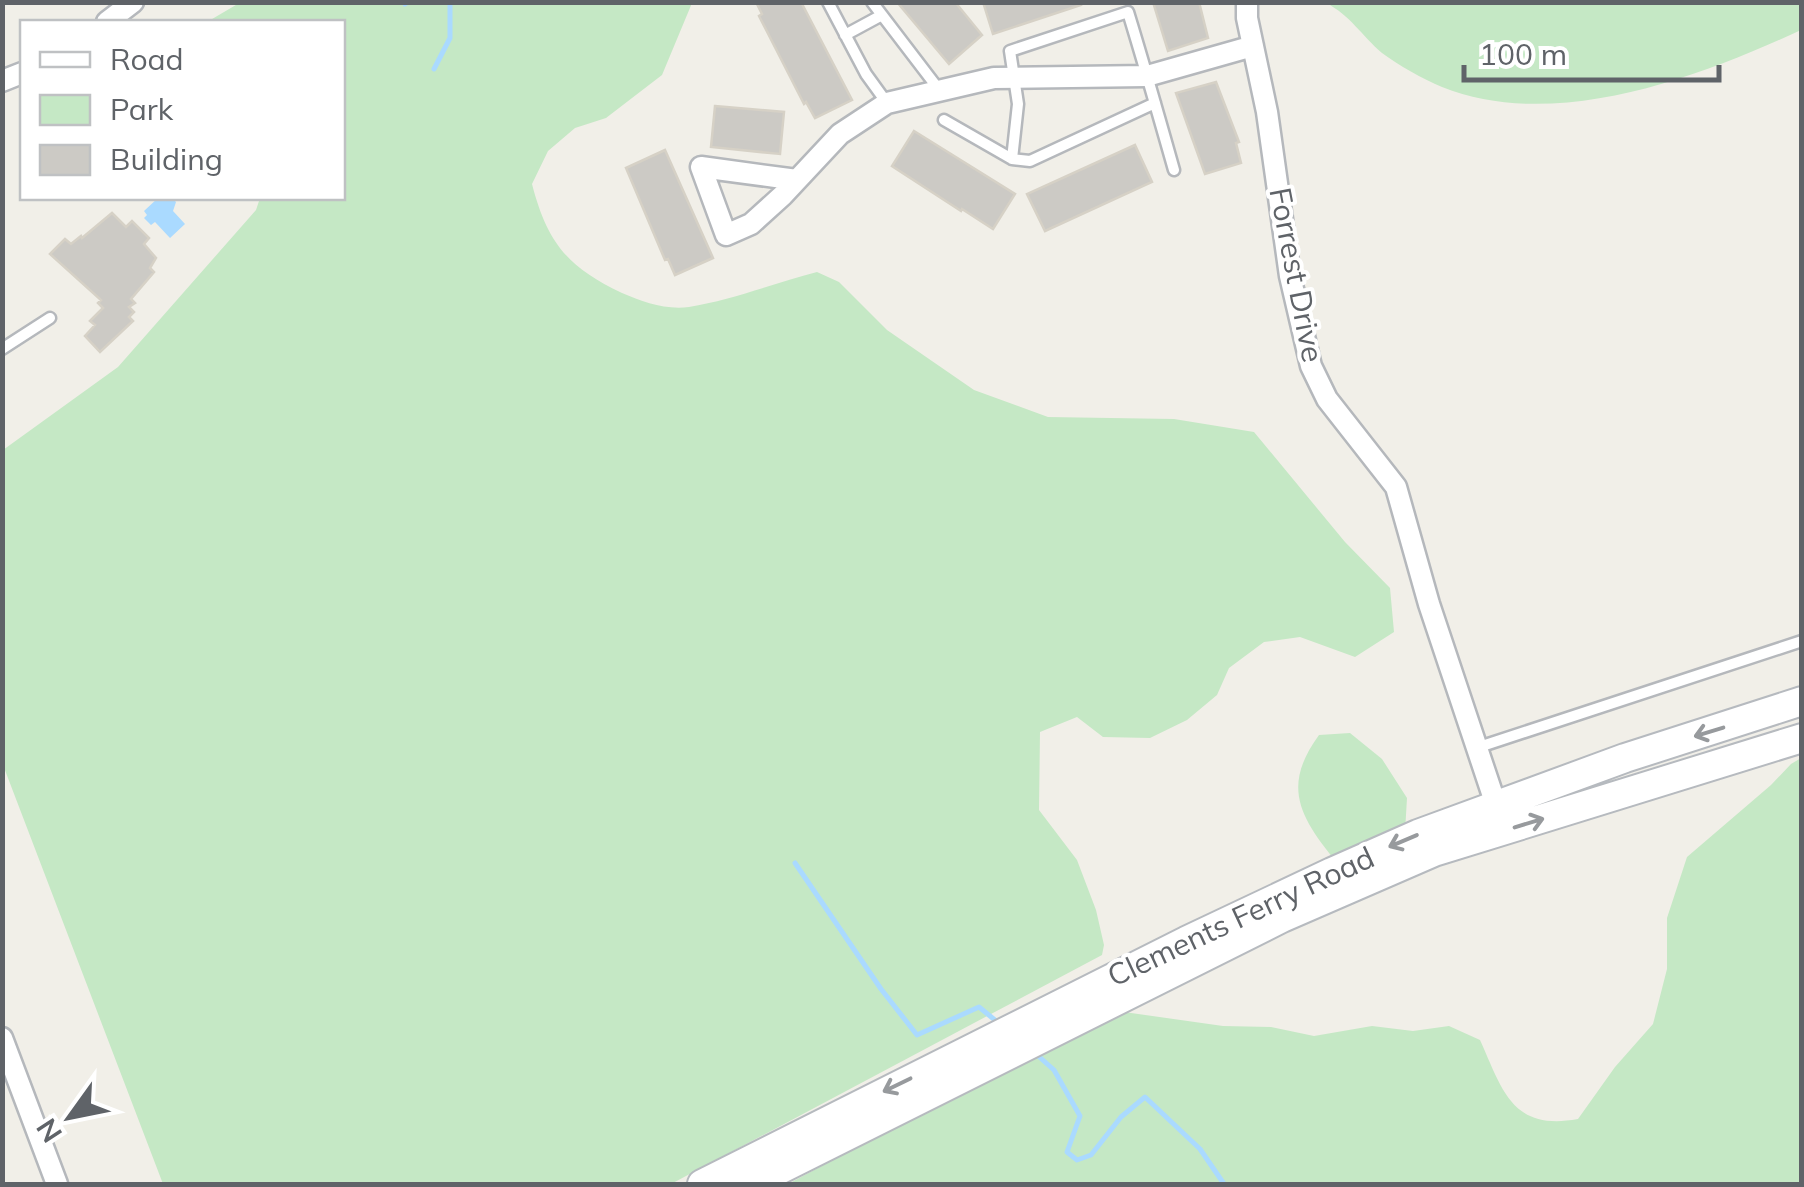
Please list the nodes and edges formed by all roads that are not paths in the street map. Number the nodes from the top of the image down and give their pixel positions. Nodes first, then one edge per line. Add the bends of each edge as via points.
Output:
1 (133, 2) edge
2 (828, 2) edge
3 (872, 2) edge
4 (1247, 2) edge
5 (1127, 7) edge
6 (882, 15) junction
7 (110, 20) edge
8 (845, 35) junction
9 (1253, 46) junction
10 (1147, 76) junction
11 (1014, 78) junction
12 (940, 90) junction
13 (886, 103) junction
14 (1155, 103) junction
15 (944, 120) dead end
16 (1012, 160) junction
17 (1174, 170) dead end
18 (797, 180) junction
19 (50, 318) dead end
20 (2, 349) edge
21 (1802, 642) edge
22 (1802, 701) edge
23 (1802, 738) edge
24 (1475, 749) junction
25 (1496, 808) junction
26 (1051, 1021) junction
27 (2, 1038) edge
28 (989, 1052) junction
29 (57, 1184) edge
30 (702, 1184) edge
31 (751, 1184) edge

1 - 7 street
2 - 8 lane
3 - 6 lane
4 - 9 street, Forrest Drive
5 - 10 lane
5 - 11 lane via 1010,50
6 - 8 lane
6 - 12 lane
8 - 13 lane
9 - 10 street
9 - 24 street, Forrest Drive via 1311,366 1327,400 1396,486
10 - 11 street
10 - 14 lane
11 - 12 street
11 - 16 lane
12 - 13 street
13 - 18 street via 840,134
14 - 16 lane via 1030,161
14 - 17 lane
15 - 16 lane
18 - 18 street via 751,224 726,235 701,168
19 - 20 lane
21 - 24 lane
22 -> 25 main road, Clements Ferry Road
26 -> 23 main road, Clements Ferry Road via 1434,852
24 - 25 street, Forrest Drive
25 -> 26 main road, Clements Ferry Road via 1332,872
26 - 28 main road, Clements Ferry Road
27 - 29 street
28 -> 30 main road, Clements Ferry Road
28 - 31 main road, Clements Ferry Road

